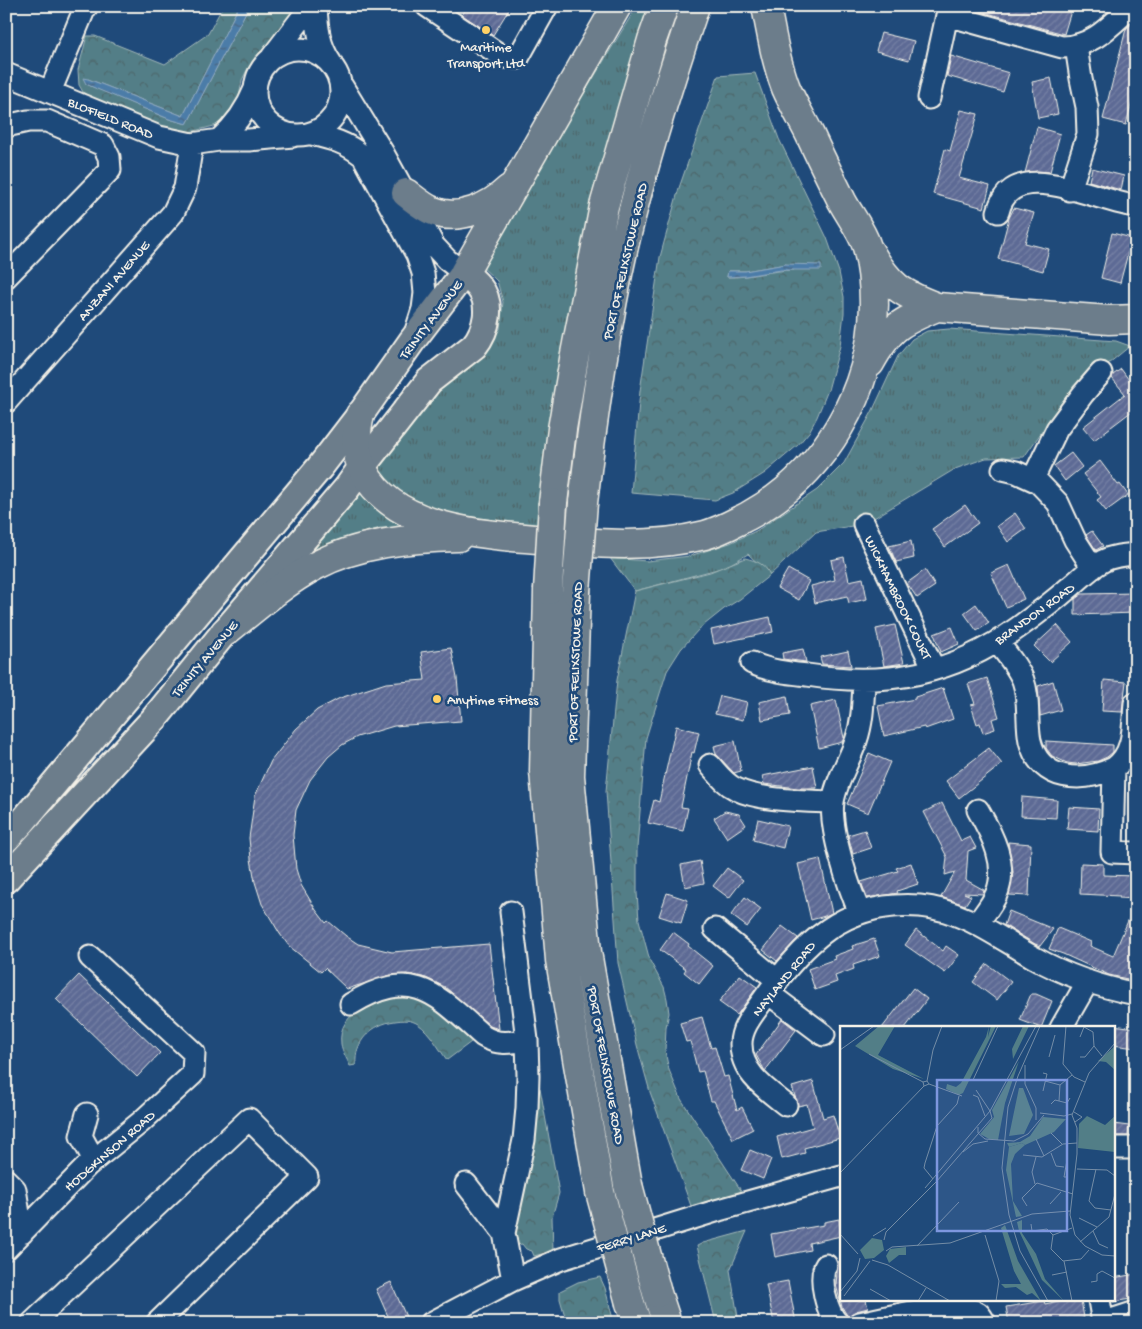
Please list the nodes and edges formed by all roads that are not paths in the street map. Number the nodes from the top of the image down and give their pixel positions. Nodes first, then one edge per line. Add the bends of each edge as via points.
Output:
1 (312, 6) edge
2 (316, 6) edge
3 (427, 6) edge
4 (547, 6) edge
5 (617, 6) edge
6 (664, 6) edge
7 (695, 6) edge
8 (766, 6) edge
9 (1132, 6) edge
10 (85, 8) edge
11 (948, 11) edge
12 (1076, 46) junction
13 (272, 57) junction
14 (6, 74) edge
15 (338, 77) junction
16 (255, 90) junction
17 (50, 92) junction
18 (929, 98) dead end
19 (6, 126) edge
20 (304, 135) junction
21 (219, 140) junction
22 (192, 144) junction
23 (516, 182) junction
24 (1070, 190) junction
25 (406, 193) junction
26 (1136, 206) edge
27 (998, 212) dead end
28 (866, 246) junction
29 (464, 273) junction
30 (6, 277) edge
31 (937, 307) junction
32 (1136, 319) edge
33 (1109, 320) junction
34 (1136, 330) edge
35 (412, 340) junction
36 (1101, 374) dead end
37 (862, 375) junction
38 (6, 402) edge
39 (360, 415) junction
40 (361, 468) junction
41 (1003, 469) dead end
42 (1033, 479) junction
43 (864, 524) dead end
44 (509, 536) junction
45 (1136, 554) edge
46 (1093, 568) junction
47 (225, 632) junction
48 (998, 642) junction
49 (752, 663) dead end
50 (934, 669) junction
51 (864, 681) junction
52 (1136, 702) edge
53 (710, 765) dead end
54 (1114, 768) junction
55 (833, 802) junction
56 (978, 810) dead end
57 (6, 839) edge
58 (1136, 853) edge
59 (6, 879) edge
60 (511, 912) dead end
61 (860, 913) junction
62 (977, 924) junction
63 (715, 929) dead end
64 (90, 957) dead end
65 (1088, 982) junction
66 (773, 987) junction
67 (1136, 994) edge
68 (351, 1004) dead end
69 (1062, 1026) edge
70 (824, 1035) dead end
71 (527, 1040) junction
72 (786, 1105) dead end
73 (87, 1114) dead end
74 (1114, 1148) edge
75 (1136, 1148) edge
76 (94, 1160) junction
77 (840, 1176) edge
78 (6, 1180) edge
79 (466, 1184) dead end
80 (22, 1233) junction
81 (504, 1233) junction
82 (6, 1249) edge
83 (826, 1265) dead end
84 (513, 1280) junction
85 (989, 1302) edge
86 (1099, 1302) edge
87 (901, 1308) edge
88 (1136, 1312) edge
89 (634, 1313) edge
90 (984, 1322) edge
91 (32, 1323) edge
92 (157, 1323) edge
93 (431, 1323) edge
94 (667, 1323) edge
95 (838, 1323) edge
96 (859, 1323) edge
97 (1102, 1323) edge

1 - 13 street
2 - 15 street via 324,52
3 - 4 street via 503,57 518,58
5 - 23 highway
6 - 89 highway, PORT OF FELIXSTOWE ROAD, bridge via 604,206 562,430 553,503 548,590 544,771 559,951 600,1192
7 - 94 highway, PORT OF FELIXSTOWE ROAD, bridge via 665,96 625,244 610,316 583,504 576,592 570,776 587,952 628,1185
8 - 28 highway via 786,86
9 - 12 street via 1093,40
10 - 17 street
11 - 12 street via 1062,47
11 - 18 street
12 - 24 street via 1087,107 1088,134
13 - 15 street via 282,51 306,49 327,60
13 - 16 street via 257,77
14 - 17 street, BLOFIELD ROAD
15 - 20 street via 342,98 338,110 322,129
15 - 25 street
16 - 20 street via 256,103 271,126 284,133
16 - 21 street via 228,133
17 - 22 street, BLOFIELD ROAD via 159,137
19 - 30 street via 48,121 103,146 109,157 110,170
20 - 21 street, BLOFIELD ROAD
20 - 35 street via 334,139 363,156 417,254 423,273 424,293 423,309
21 - 22 street, BLOFIELD ROAD
22 - 38 street, ANZANI AVENUE via 185,188 173,213
23 - 25 highway via 500,198 463,215 432,211
23 - 29 highway
24 - 26 street
24 - 27 street via 1041,184 1017,186 1001,202
25 - 29 street via 434,246
28 - 31 highway via 877,266 896,287
28 - 37 highway via 874,303
29 - 35 main road, TRINITY AVENUE
29 - 40 main road, TRINITY AVENUE via 478,286 487,303 484,330 474,346 429,381
31 - 33 highway
31 - 37 highway via 896,327 883,340
32 - 33 highway
33 - 34 highway
35 - 39 main road, TRINITY AVENUE
36 - 42 street via 1057,429
37 - 44 highway via 840,426 823,453 776,498 735,523 707,534 641,544
39 - 40 highway via 356,436
39 - 57 main road, TRINITY AVENUE via 239,565
40 - 44 highway via 372,485 404,512 440,526
40 - 47 main road, TRINITY AVENUE
41 - 42 street
42 - 46 street via 1058,503 1075,540
43 - 50 street, WICKHAMBROOK COURT
44 - 47 highway via 432,538 346,553 316,565 290,581
45 - 46 street, BRANDON ROAD via 1103,561
46 - 48 street, BRANDON ROAD
47 - 59 main road, TRINITY AVENUE via 154,719
48 - 50 street, BRANDON ROAD
48 - 54 street via 1023,680 1030,740 1039,761 1054,772 1075,778
49 - 51 street, BRANDON ROAD via 776,671
50 - 51 street, BRANDON ROAD via 898,678
51 - 55 street via 861,724
52 - 54 street via 1131,744 1127,755
53 - 55 street via 736,789 755,795
54 - 58 street via 1112,852
55 - 61 street via 836,839
56 - 62 street via 994,841 999,858 1000,883
60 - 71 street
61 - 62 street, NAYLAND ROAD via 890,907 921,906 959,915
61 - 66 street, NAYLAND ROAD via 816,937
62 - 65 street, NAYLAND ROAD via 1034,958
63 - 66 street
64 - 76 street, HODGKINSON ROAD via 194,1053 193,1074 142,1122
65 - 67 street, NAYLAND ROAD
65 - 69 street
66 - 70 street
66 - 72 street, NAYLAND ROAD via 748,1021 741,1043 742,1054 752,1078
68 - 71 street via 367,994 390,987 410,987 438,996 490,1041
71 - 81 street via 528,1108
73 - 76 street via 81,1136
74 - 75 street
76 - 80 street, HODGKINSON ROAD
77 - 84 street, FERRY LANE via 561,1259
78 - 80 street via 15,1189
79 - 81 street
80 - 82 street, HODGKINSON ROAD
81 - 84 street
83 - 95 street via 822,1278 830,1314
84 - 93 street, FERRY LANE
85 - 90 street
86 - 97 street
87 - 90 street via 958,1307 978,1314
87 - 96 street
88 - 97 street
91 - 92 street via 249,1119 307,1177

